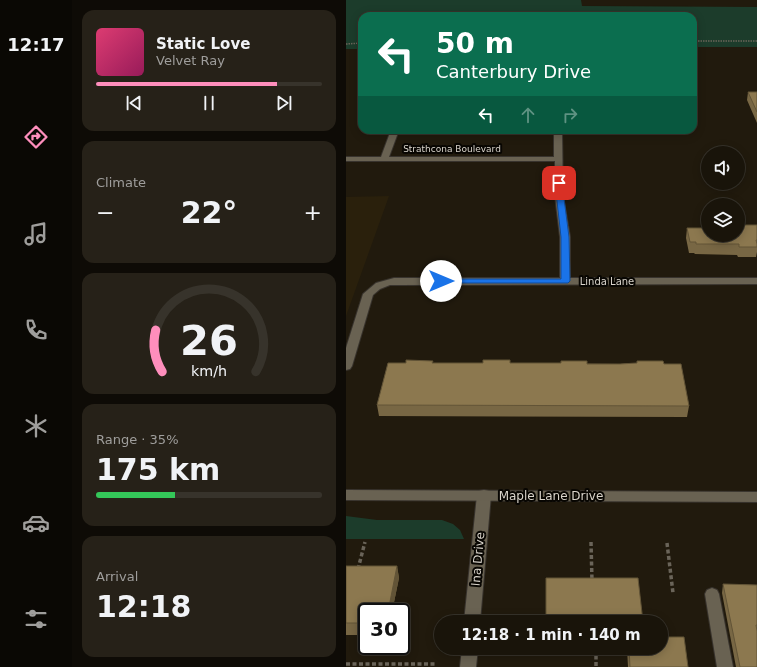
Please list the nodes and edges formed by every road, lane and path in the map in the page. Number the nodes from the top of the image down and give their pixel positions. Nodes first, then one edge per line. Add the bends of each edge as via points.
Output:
1 (697, 41) edge
2 (757, 41) edge
3 (346, 44) edge
4 (358, 44) edge
5 (393, 134) edge
6 (558, 134) edge
7 (346, 159) edge
8 (384, 159) junction
9 (559, 159) junction
10 (565, 281) junction
11 (757, 281) edge
12 (346, 366) edge
13 (346, 495) edge
14 (484, 495) junction
15 (757, 497) edge
16 (364, 542) dead end
17 (591, 542) dead end
18 (667, 543) dead end
19 (356, 577) edge
20 (593, 590) edge
21 (674, 593) dead end
22 (712, 594) dead end
23 (473, 615) edge
24 (469, 655) edge
25 (596, 655) edge
26 (346, 664) edge
27 (436, 664) dead end
28 (468, 667) edge
29 (596, 667) edge
30 (725, 667) edge

1 - 2 path
3 - 4 path
5 - 8 street
6 - 9 street
7 - 8 street, Strathcona Boulevard
8 - 9 street, Strathcona Boulevard
9 - 10 street via 559,196 565,237
10 - 11 street, Linda Lane
10 - 12 street, Linda Lane via 383,283 374,287 368,294
13 - 14 street, Maple Lane Drive
14 - 15 street, Maple Lane Drive
14 - 23 street, Ina Drive
16 - 19 path
17 - 20 path
18 - 21 path
22 - 30 lane
24 - 28 street
25 - 29 path
26 - 27 path

